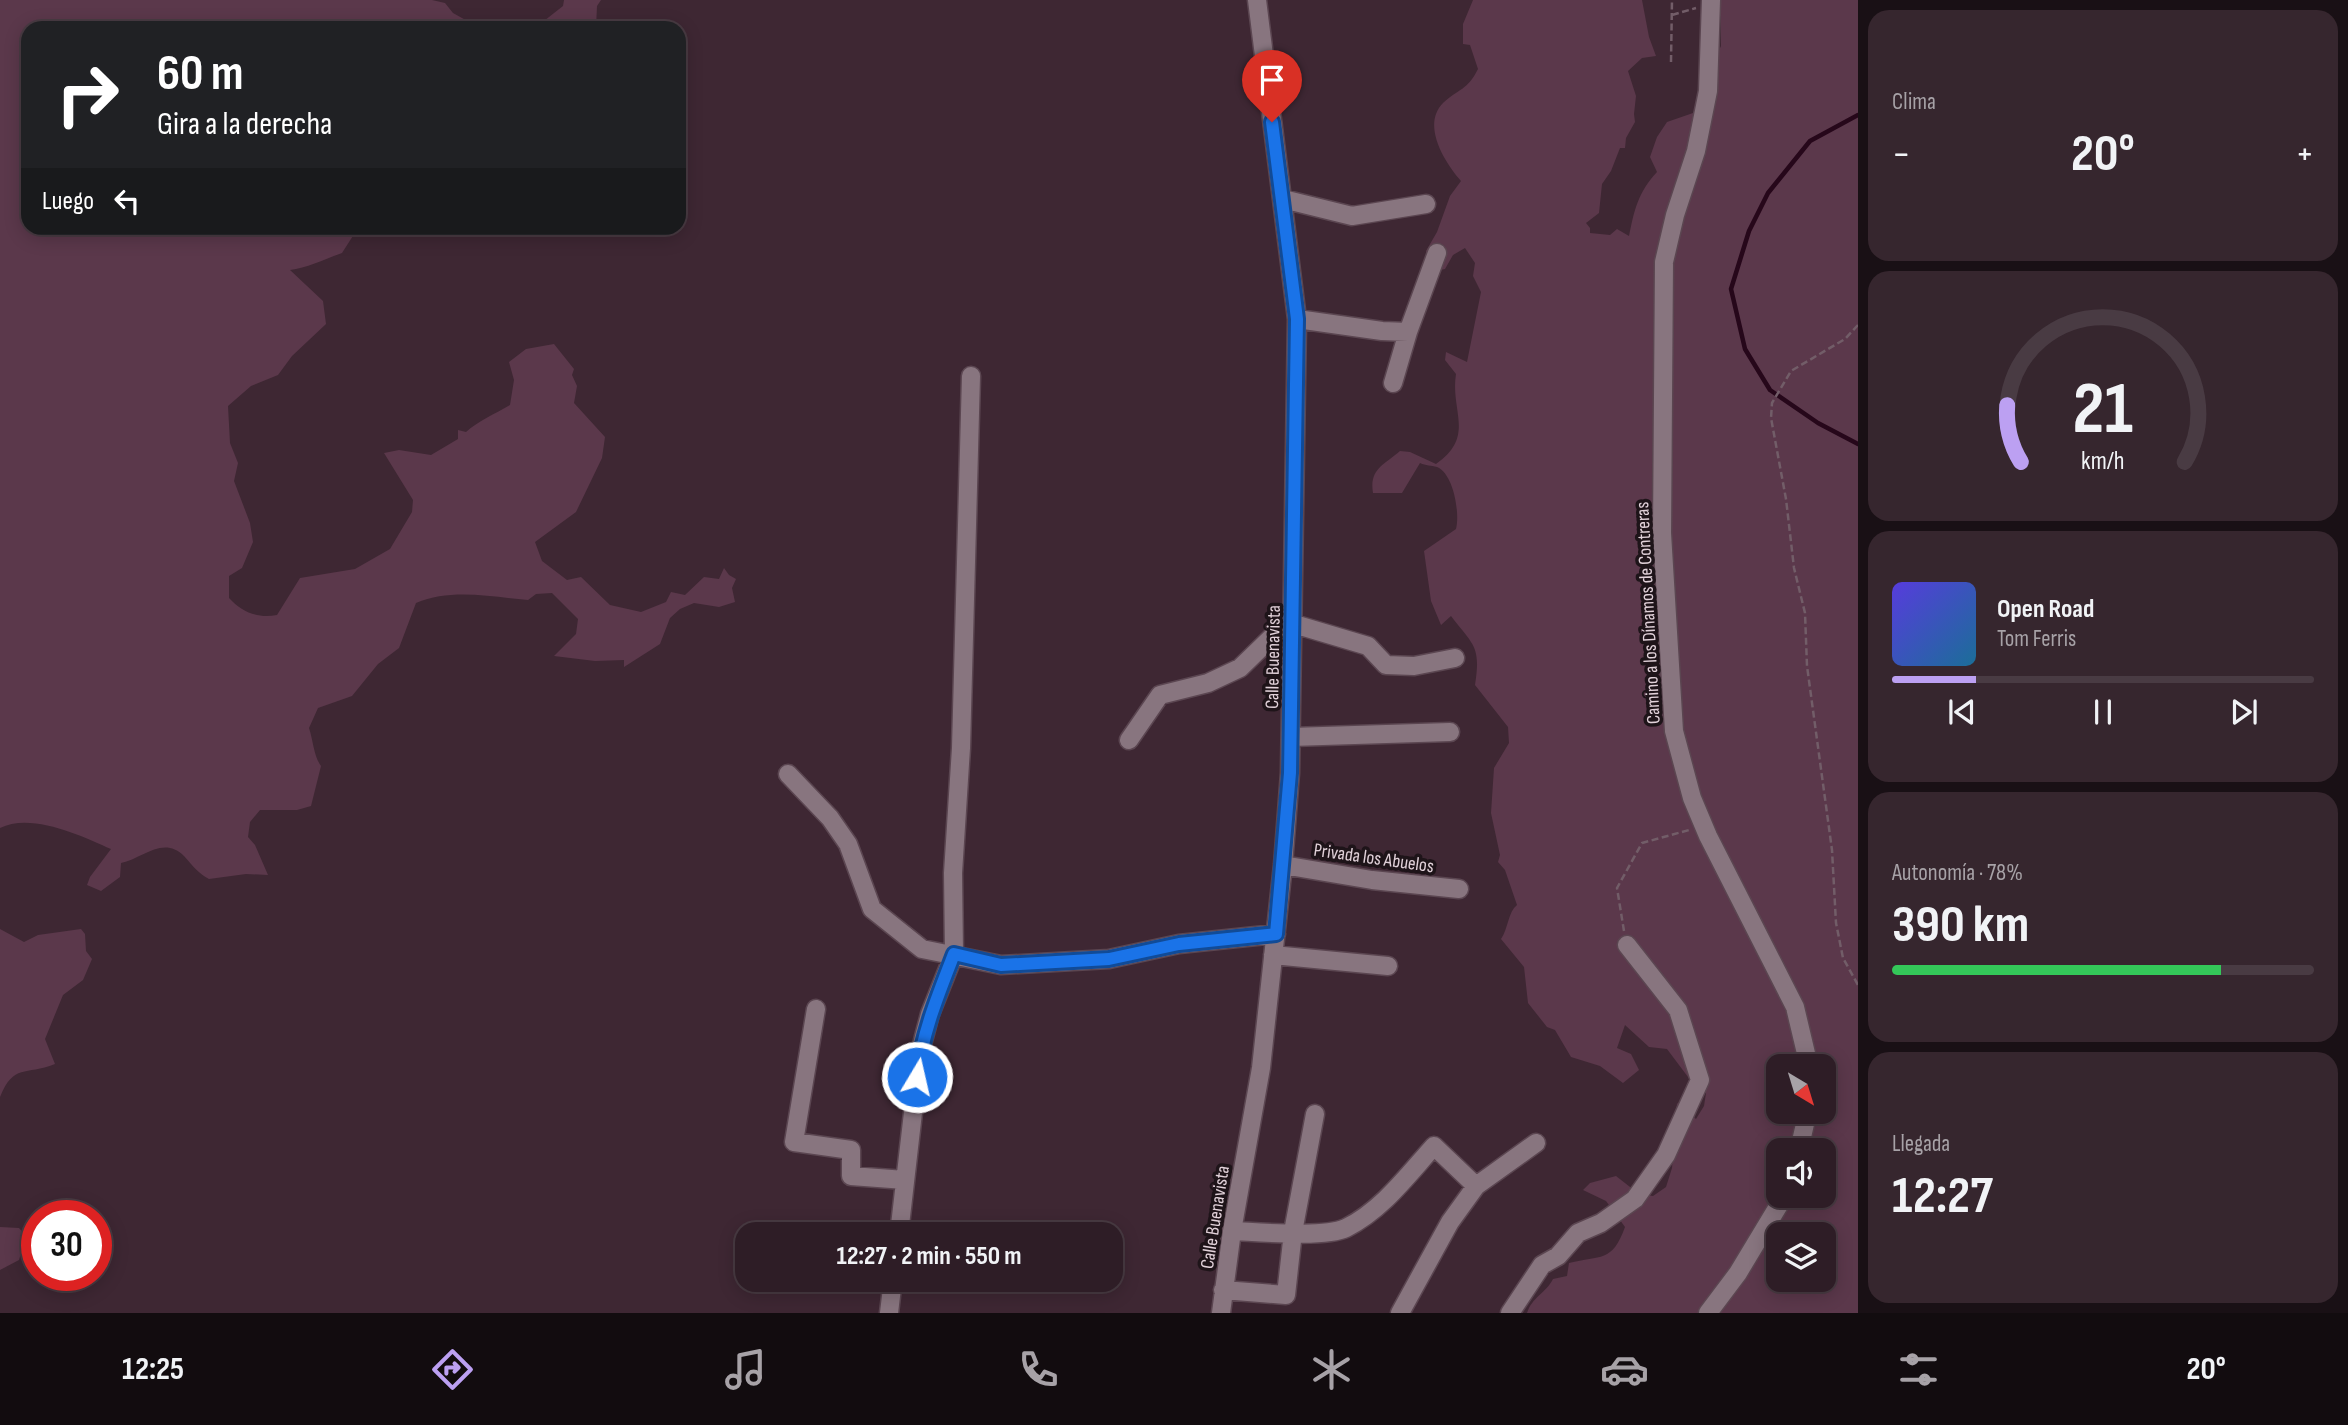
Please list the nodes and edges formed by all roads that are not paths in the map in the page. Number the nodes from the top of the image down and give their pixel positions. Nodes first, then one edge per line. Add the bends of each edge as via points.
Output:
1 (1257, 0) edge
2 (1711, 1) edge
3 (1283, 200) junction
4 (1426, 204) dead end
5 (1437, 253) dead end
6 (1297, 319) junction
7 (1408, 332) junction
8 (971, 376) dead end
9 (1393, 383) dead end
10 (1294, 624) junction
11 (1455, 658) dead end
12 (1450, 732) dead end
13 (1291, 737) junction
14 (1129, 740) dead end
15 (788, 774) dead end
16 (1283, 866) junction
17 (1459, 889) dead end
18 (1276, 934) junction
19 (1627, 945) road end
20 (954, 954) junction
21 (1273, 955) junction
22 (1388, 966) dead end
23 (816, 1009) dead end
24 (1806, 1054) edge
25 (1315, 1114) dead end
26 (1536, 1143) dead end
27 (905, 1180) junction
28 (1476, 1186) junction
29 (1777, 1208) edge
30 (900, 1222) edge
31 (1232, 1231) junction
32 (1293, 1231) junction
33 (1223, 1290) junction
34 (891, 1292) edge
35 (889, 1313) edge
36 (1221, 1313) edge
37 (1399, 1313) edge
38 (1510, 1313) edge
39 (1707, 1313) edge

1 - 3 street, Calle Buenavista
2 - 24 street, Camino a los Dínamos de Contreras via 1708,91 1664,262 1662,533 1674,732 1692,798 1794,1007
3 - 4 street via 1352,216
3 - 6 street, Calle Buenavista
5 - 7 street
6 - 7 street
6 - 10 street, Calle Buenavista
7 - 9 street
8 - 20 street
10 - 11 street via 1368,646 1386,665 1414,666
10 - 13 street, Calle Buenavista
10 - 14 street via 1275,634 1240,668 1208,683 1160,695
12 - 13 street
13 - 16 street, Calle Buenavista
15 - 20 street via 848,844 872,909 922,949
16 - 17 street, Privada los Abuelos
16 - 18 street, Calle Buenavista
18 - 20 street via 1179,944 1109,959 1001,965
18 - 21 street, Calle Buenavista
19 - 38 street via 1678,1010 1700,1080 1667,1155 1635,1199 1578,1233 1558,1256 1542,1265
20 - 27 street via 920,1052
21 - 22 street
21 - 31 street, Calle Buenavista via 1261,1068
23 - 27 street via 794,1142 851,1150 851,1176
25 - 32 street
26 - 28 street
27 - 30 street
28 - 32 street via 1434,1146 1385,1201 1344,1229
28 - 37 street via 1450,1222
29 - 39 street via 1738,1273
31 - 32 street
31 - 33 street, Calle Buenavista
32 - 33 street via 1286,1295
33 - 36 street, Calle Buenavista
34 - 35 street

